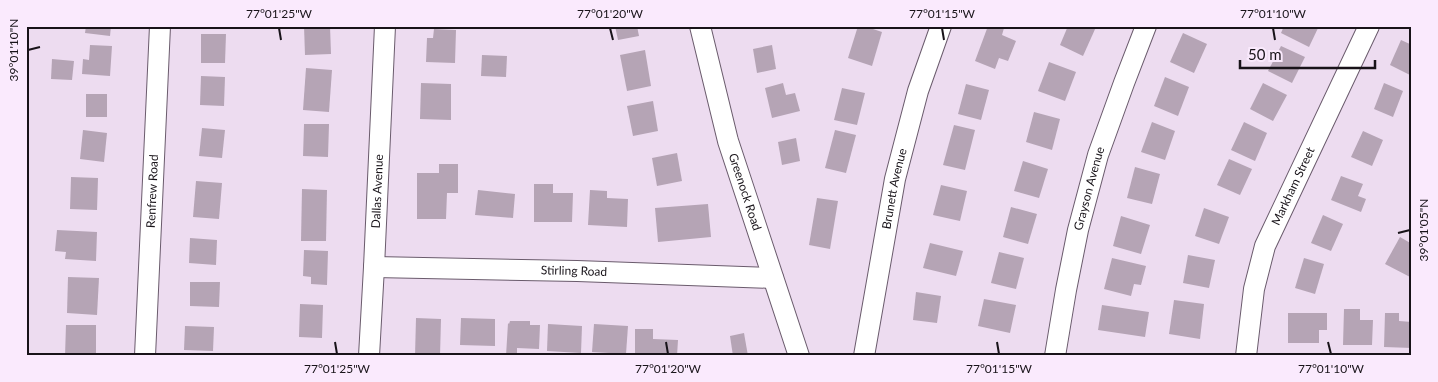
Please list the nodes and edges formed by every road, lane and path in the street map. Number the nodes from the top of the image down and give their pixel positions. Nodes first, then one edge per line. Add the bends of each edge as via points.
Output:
1 (160, 26) edge
2 (385, 26) edge
3 (713, 26) edge
4 (941, 26) edge
5 (1146, 26) edge
6 (1368, 26) edge
7 (702, 36) edge
8 (374, 267) junction
9 (772, 278) junction
10 (145, 356) edge
11 (369, 356) edge
12 (799, 356) edge
13 (864, 356) edge
14 (1055, 356) edge
15 (1246, 356) edge

1 - 10 street, Renfrew Road
2 - 8 street, Dallas Avenue
3 - 7 street
4 - 13 street, Brunett Avenue via 918,91 895,179
5 - 14 street, Grayson Avenue via 1098,156 1078,230
6 - 15 street, Markham Street via 1265,246 1254,289
7 - 9 street, Greenock Road via 728,141
8 - 9 street, Stirling Road
8 - 11 street, Dallas Avenue
9 - 12 street, Greenock Road

